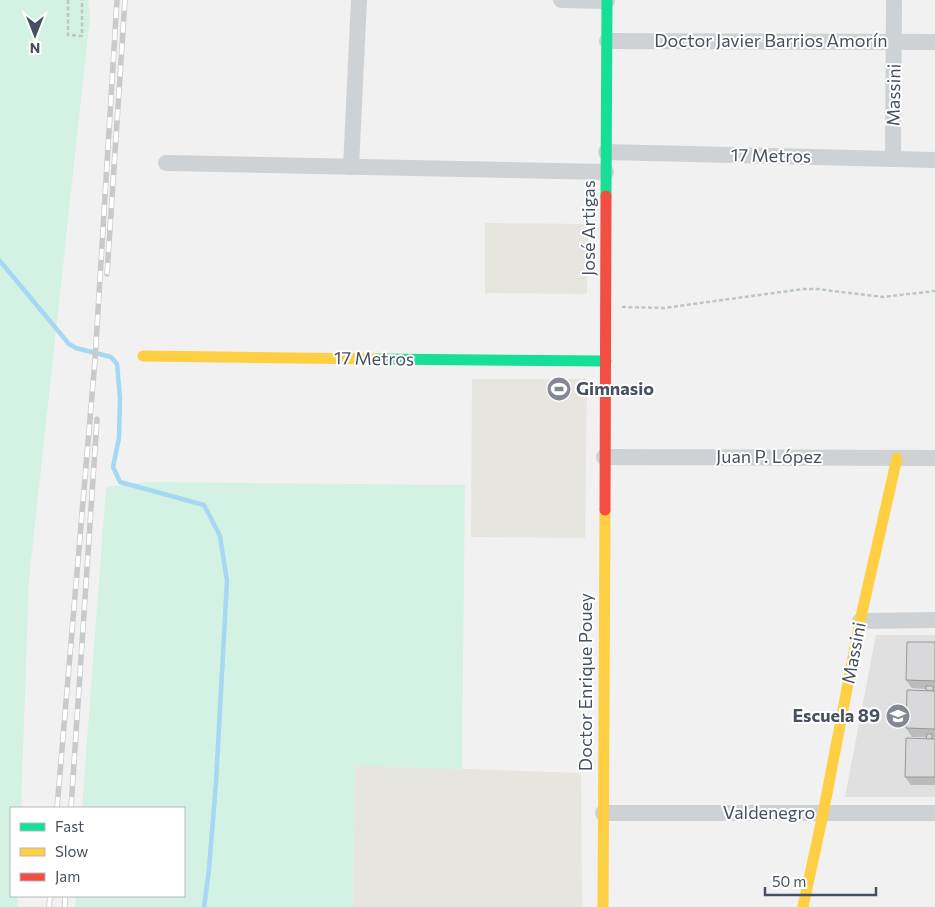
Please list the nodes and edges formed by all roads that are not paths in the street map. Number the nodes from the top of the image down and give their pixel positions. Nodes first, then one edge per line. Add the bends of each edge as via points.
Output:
1 (359, 0) edge
2 (561, 0) edge
3 (607, 0) edge
4 (894, 0) edge
5 (607, 41) junction
6 (895, 42) junction
7 (935, 42) edge
8 (606, 152) junction
9 (893, 159) junction
10 (935, 160) edge
11 (166, 163) dead end
12 (351, 167) junction
13 (606, 172) junction
14 (143, 356) dead end
15 (606, 361) junction
16 (604, 457) junction
17 (897, 458) junction
18 (935, 458) edge
19 (935, 620) edge
20 (860, 621) junction
21 (603, 812) junction
22 (935, 813) edge
23 (823, 814) junction
24 (603, 907) edge
25 (803, 907) edge

1 - 12 street
2 - 3 street
3 - 5 street, José Artigas
4 - 6 street, Massini
5 - 6 street, Doctor Javier Barrios Amorín
5 - 8 street, José Artigas
6 - 7 street, Doctor Javier Barrios Amorín
6 - 9 street, Massini
8 - 9 street, 17 Metros
8 - 13 street, José Artigas
9 - 10 street, 17 Metros
11 - 12 street
12 - 13 street
13 - 15 street, José Artigas
14 - 15 street, 17 Metros
15 - 16 street, José Artigas
16 - 17 street, Juan P. López
16 - 21 street, Doctor Enrique Pouey
17 - 18 street, Juan P. López
17 - 20 street, Massini
19 - 20 street
20 - 23 street, Massini
21 - 23 street, Valdenegro
21 - 24 street, Doctor Enrique Pouey
22 - 23 street, Valdenegro
23 - 25 street, Massini

